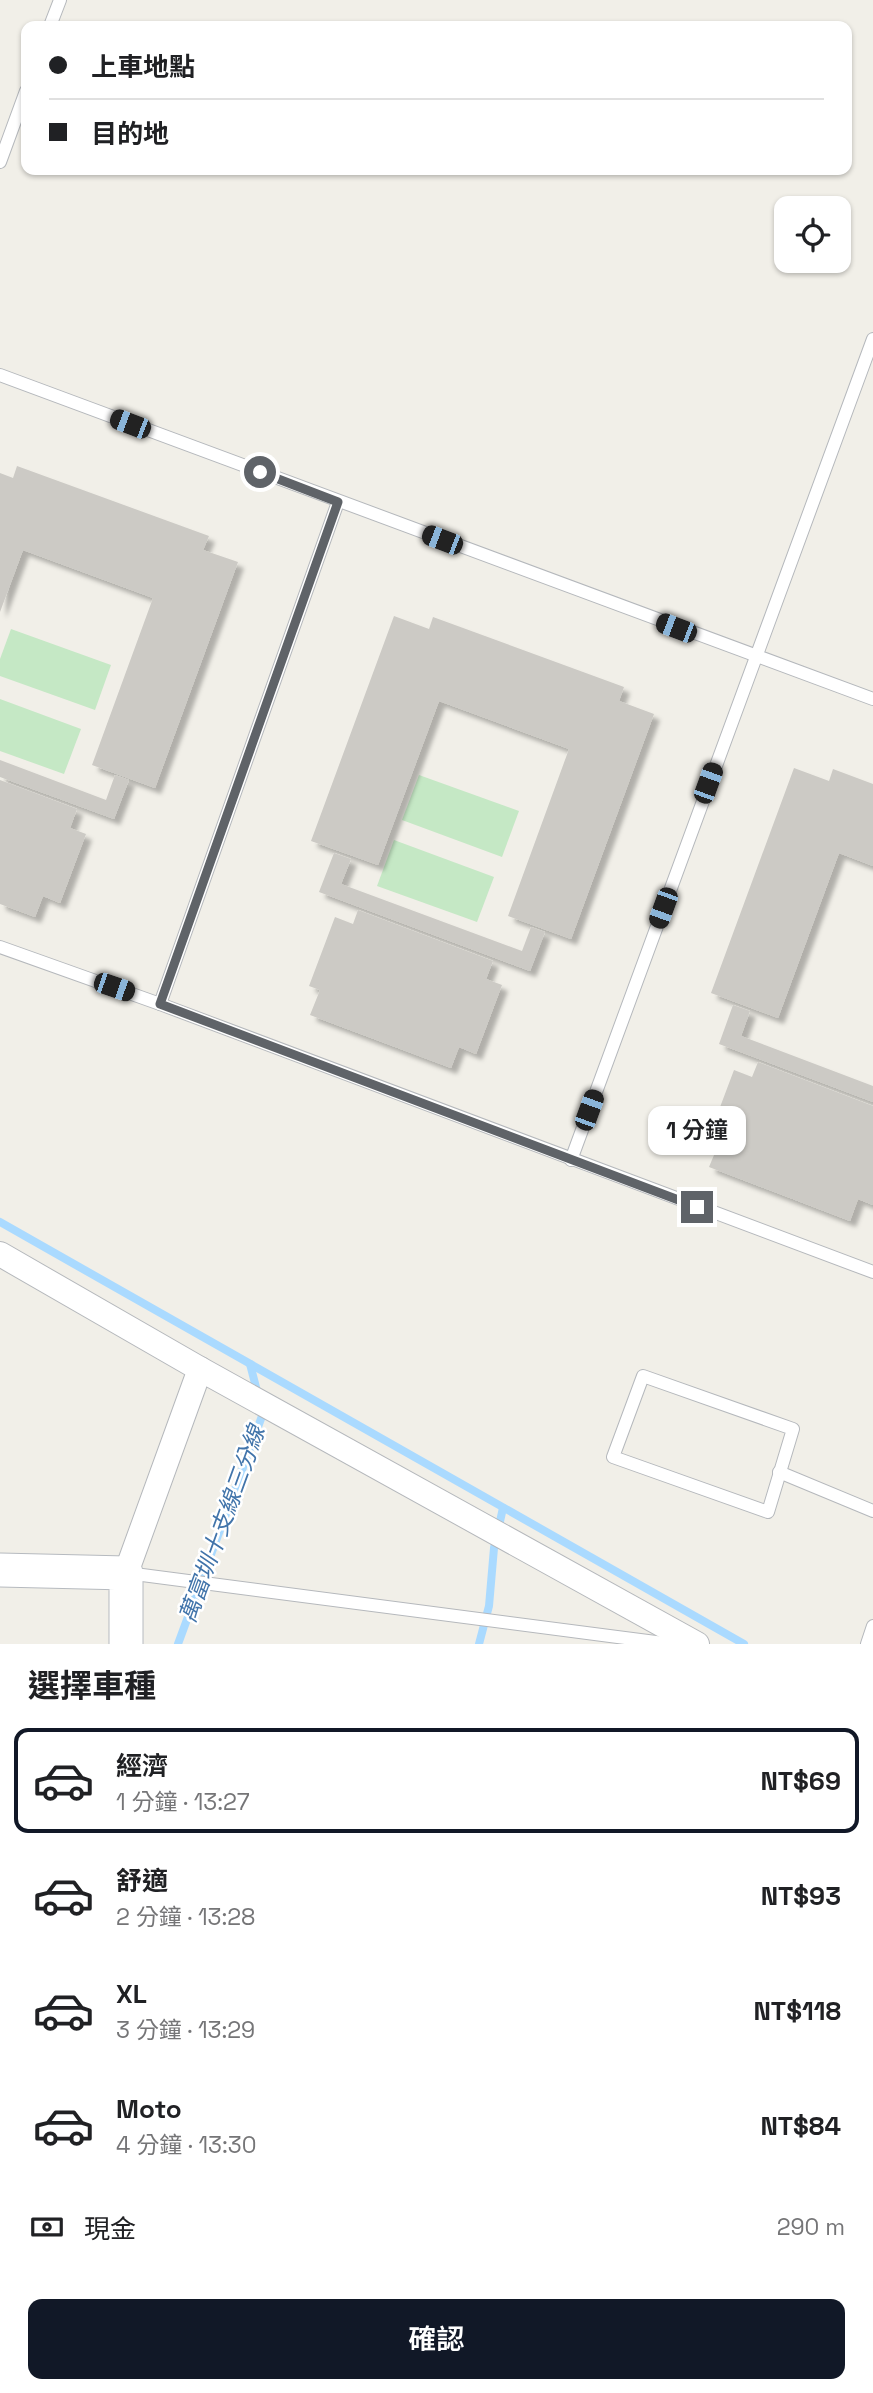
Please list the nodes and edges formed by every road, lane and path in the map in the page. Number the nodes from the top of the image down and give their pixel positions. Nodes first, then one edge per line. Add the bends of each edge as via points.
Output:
1 (60, 0) edge
2 (52, 21) edge
3 (21, 105) edge
4 (0, 162) edge
5 (873, 339) edge
6 (0, 375) edge
7 (338, 502) junction
8 (754, 657) junction
9 (873, 699) edge
10 (0, 947) edge
11 (160, 1004) junction
12 (571, 1160) junction
13 (0, 1254) edge
14 (873, 1272) edge
15 (200, 1369) junction
16 (779, 1472) junction
17 (873, 1510) edge
18 (0, 1570) edge
19 (126, 1573) junction
20 (873, 1626) edge
21 (126, 1644) edge
22 (671, 1644) edge
23 (697, 1644) edge
24 (867, 1644) edge

1 - 2 lane
3 - 4 lane
5 - 8 lane
6 - 7 lane
7 - 8 lane
7 - 11 lane
8 - 9 lane
8 - 12 lane
10 - 11 lane
11 - 12 lane
12 - 14 lane
13 - 15 street
15 - 19 street
15 - 23 street
16 - 16 lane via 793,1429 643,1376 614,1457 768,1512
16 - 17 lane
18 - 19 street
19 - 21 street
19 - 22 lane
20 - 24 lane

